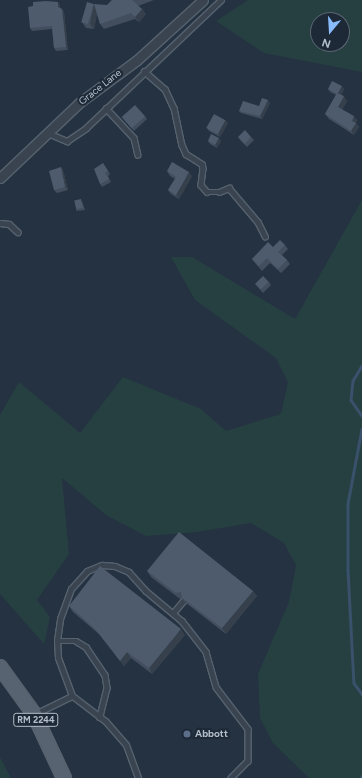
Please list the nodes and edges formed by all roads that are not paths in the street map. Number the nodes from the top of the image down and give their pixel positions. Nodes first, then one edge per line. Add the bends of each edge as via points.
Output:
1 (203, 0) edge
2 (221, 0) edge
3 (144, 71) junction
4 (106, 108) junction
5 (48, 133) junction
6 (138, 155) dead end
7 (0, 178) edge
8 (0, 223) edge
9 (18, 232) dead end
10 (265, 236) dead end
11 (183, 601) edge
12 (173, 613) junction
13 (57, 641) junction
14 (0, 667) edge
15 (72, 696) junction
16 (34, 714) junction
17 (100, 717) junction
18 (64, 778) edge
19 (138, 778) edge
20 (231, 778) edge

1 - 5 street, Grace Lane via 136,60 79,103
2 - 3 lane
3 - 4 lane
3 - 10 lane via 165,89 174,108 182,146 186,154 202,164 201,185 207,192 219,192 229,188 258,222
4 - 5 lane via 86,128 67,141
4 - 6 lane via 134,138
5 - 7 street, Grace Lane
8 - 9 lane via 9,224
11 - 12 lane
12 - 13 lane via 129,572 116,566 102,565 87,570 71,589 60,619
12 - 20 lane via 195,635 206,652 216,687 248,729 248,761
13 - 15 lane via 64,680
13 - 17 lane via 76,641 86,647 102,670 107,688
14 - 16 main road, RM 2244
15 - 16 lane
15 - 17 lane
16 - 18 main road, RM 2244
17 - 19 lane via 126,745

